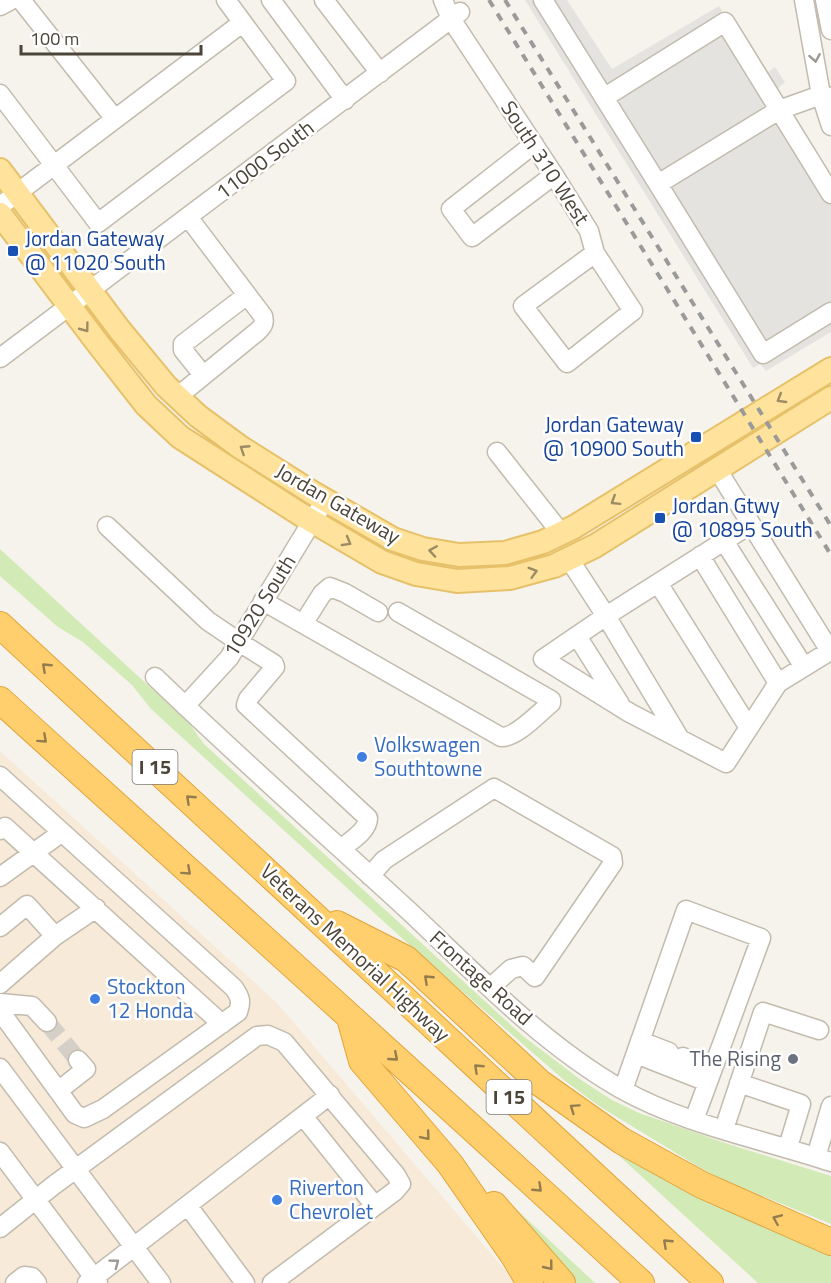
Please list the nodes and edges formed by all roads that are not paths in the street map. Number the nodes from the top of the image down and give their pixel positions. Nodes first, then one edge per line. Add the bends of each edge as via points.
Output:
1 (11, 0) edge
2 (21, 0) edge
3 (226, 0) edge
4 (270, 0) edge
5 (324, 0) edge
6 (443, 0) edge
7 (543, 0) edge
8 (804, 0) edge
9 (825, 0) edge
10 (0, 6) edge
11 (455, 15) junction
12 (242, 23) junction
13 (831, 30) edge
14 (380, 74) junction
15 (0, 94) edge
16 (826, 96) edge
17 (605, 97) junction
18 (345, 100) junction
19 (779, 110) junction
20 (115, 119) junction
21 (831, 126) edge
22 (534, 144) junction
23 (53, 166) junction
24 (0, 170) edge
25 (554, 175) junction
26 (658, 184) junction
27 (831, 194) edge
28 (9, 200) edge
29 (0, 214) edge
30 (188, 217) junction
31 (595, 254) junction
32 (90, 291) junction
33 (247, 295) junction
34 (70, 306) junction
35 (831, 312) edge
36 (0, 358) edge
37 (831, 369) edge
38 (203, 375) junction
39 (177, 397) junction
40 (831, 398) edge
41 (497, 452) dead end
42 (717, 469) junction
43 (325, 500) junction
44 (312, 521) junction
45 (751, 524) junction
46 (107, 526) dead end
47 (561, 533) junction
48 (724, 541) junction
49 (700, 556) junction
50 (569, 559) junction
51 (658, 583) junction
52 (263, 601) junction
53 (378, 612) dead end
54 (398, 612) dead end
55 (606, 616) junction
56 (303, 624) junction
57 (0, 625) edge
58 (577, 636) junction
59 (238, 642) junction
60 (804, 667) junction
61 (155, 677) dead end
62 (778, 683) junction
63 (0, 700) edge
64 (185, 706) junction
65 (623, 708) junction
66 (749, 728) junction
67 (680, 739) junction
68 (0, 776) edge
69 (2, 826) edge
70 (61, 833) junction
71 (341, 849) junction
72 (34, 852) junction
73 (370, 876) junction
74 (0, 877) edge
75 (96, 909) junction
76 (310, 910) junction
77 (0, 927) edge
78 (55, 936) junction
79 (0, 984) edge
80 (491, 987) junction
81 (0, 1003) edge
82 (0, 1011) edge
83 (350, 1018) junction
84 (47, 1022) tunnel mouth
85 (222, 1024) junction
86 (819, 1030) dead end
87 (638, 1047) junction
88 (78, 1060) dead end
89 (0, 1068) edge
90 (710, 1076) junction
91 (740, 1083) junction
92 (623, 1090) junction
93 (58, 1091) junction
94 (330, 1095) junction
95 (830, 1111) edge
96 (303, 1116) junction
97 (694, 1120) junction
98 (724, 1129) junction
99 (788, 1148) junction
100 (0, 1152) edge
101 (823, 1159) edge
102 (450, 1164) junction
103 (76, 1168) junction
104 (35, 1199) junction
105 (188, 1206) junction
106 (375, 1206) junction
107 (0, 1228) edge
108 (831, 1242) edge
109 (135, 1248) junction
110 (514, 1256) junction
111 (93, 1281) edge
112 (15, 1283) edge
113 (37, 1283) edge
114 (161, 1283) edge
115 (245, 1283) edge
116 (272, 1283) edge
117 (530, 1283) edge
118 (539, 1283) edge
119 (562, 1283) edge
120 (641, 1283) edge
121 (710, 1283) edge

1 - 10 street
2 - 20 street
3 - 12 street
4 - 18 street
5 - 14 street
6 - 11 street, South 310 West
7 - 17 street
8 -> 16 street
9 - 13 street
11 - 14 street, 11000 South
11 - 22 street, South 310 West
12 - 20 street
12 - 23 street via 286,81 98,223
14 - 18 street, 11000 South
15 - 23 street
16 - 19 street
16 - 21 street
17 - 19 street via 725,22
17 - 26 street
18 - 30 street, 11000 South
19 - 26 street
19 - 27 street
20 - 23 street
22 - 25 street, South 310 West
22 - 25 street via 451,209 472,237
23 - 28 street
24 - 28 main road, Jordan Gateway
25 - 31 street, South 310 West via 589,231
26 - 35 street via 763,354
28 - 32 main road, Jordan Gateway
29 - 34 main road, Jordan Gateway
30 - 32 street, 11000 South
30 - 33 street
31 - 31 street, South 310 West via 633,311 567,363 524,306
32 - 34 street, 11000 South
32 - 39 main road, Jordan Gateway
33 - 38 street via 263,316 263,326
33 - 38 street via 183,344 183,350
34 - 36 street, 11000 South
34 -> 44 main road, Jordan Gateway via 146,405 180,437
37 -> 47 main road, Jordan Gateway
38 - 39 street
43 -> 39 main road, Jordan Gateway via 240,447
40 - 42 main road, Jordan Gateway
41 - 47 street
42 - 45 street
42 - 50 main road, Jordan Gateway
43 - 44 street, 10920 South
47 -> 43 main road, Jordan Gateway via 505,554 459,555 393,539
44 -> 50 main road, Jordan Gateway via 382,562 416,574 457,581 510,578
44 - 52 street, 10920 South
45 - 48 street
45 - 60 street via 830,651
46 - 59 street via 208,621
48 - 49 street
48 - 60 street
49 - 51 street
49 - 62 street
50 - 55 street
51 - 55 street
51 - 66 street
52 - 56 street
52 - 59 street, 10920 South
53 - 56 street via 330,587
54 - 56 street via 551,703 514,734 501,737
55 - 58 street
55 - 67 street
76 -> 57 highway, Veterans Memorial Highway / I 15
58 - 65 street
58 - 65 street via 543,659
59 - 64 street, 10920 South via 229,658
59 - 71 street via 275,667 246,705 368,818 364,829
60 - 62 street
61 - 64 street, Frontage Road
62 - 66 street
63 -> 83 highway, I 15
64 - 71 street, Frontage Road
65 - 67 street
66 - 67 street via 726,763
68 - 70 street
69 - 72 street
70 - 72 street
70 - 85 street via 234,988 241,1003 238,1012
71 - 73 street, Frontage Road
72 - 74 street
72 - 75 street
73 - 80 street, Frontage Road
73 - 80 street via 384,860 494,789 612,856 613,864 535,977 523,966 511,969
75 - 78 street
75 - 85 street
108 -> 76 highway via 702,1185 622,1141 540,1083 406,959
121 -> 76 highway, Veterans Memorial Highway / I 15
77 - 78 street via 27,905
78 - 79 street
80 - 92 street, Frontage Road via 554,1043
81 - 84 street via 32,1006
82 - 93 street
83 -> 102 highway via 362,1061
83 -> 120 highway, I 15
85 - 93 street via 94,1114 84,1118 75,1114
86 - 91 street via 763,1012
87 - 90 street
87 - 90 street via 676,1054
87 - 90 street via 686,910 761,938
87 - 92 street
88 - 93 street via 86,1069
89 - 103 street
90 - 97 street
91 - 98 street
91 - 99 street via 801,1104
92 - 97 street, Frontage Road
94 - 96 street
94 - 103 street via 284,1042 268,1035 257,1036
94 - 106 street via 401,1184
95 - 101 street
96 - 105 street
96 - 106 street
97 - 98 street, Frontage Road
98 - 99 street, Frontage Road
99 - 101 street, Frontage Road
100 - 104 street
102 - 110 highway
102 -> 119 highway via 501,1212
103 - 104 street
103 - 109 street
104 - 107 street
104 - 111 street
105 - 109 street
105 - 115 street
106 - 116 street
111 -> 109 street
109 - 114 street
110 - 117 highway
110 - 118 highway
112 - 113 street via 24,1276

